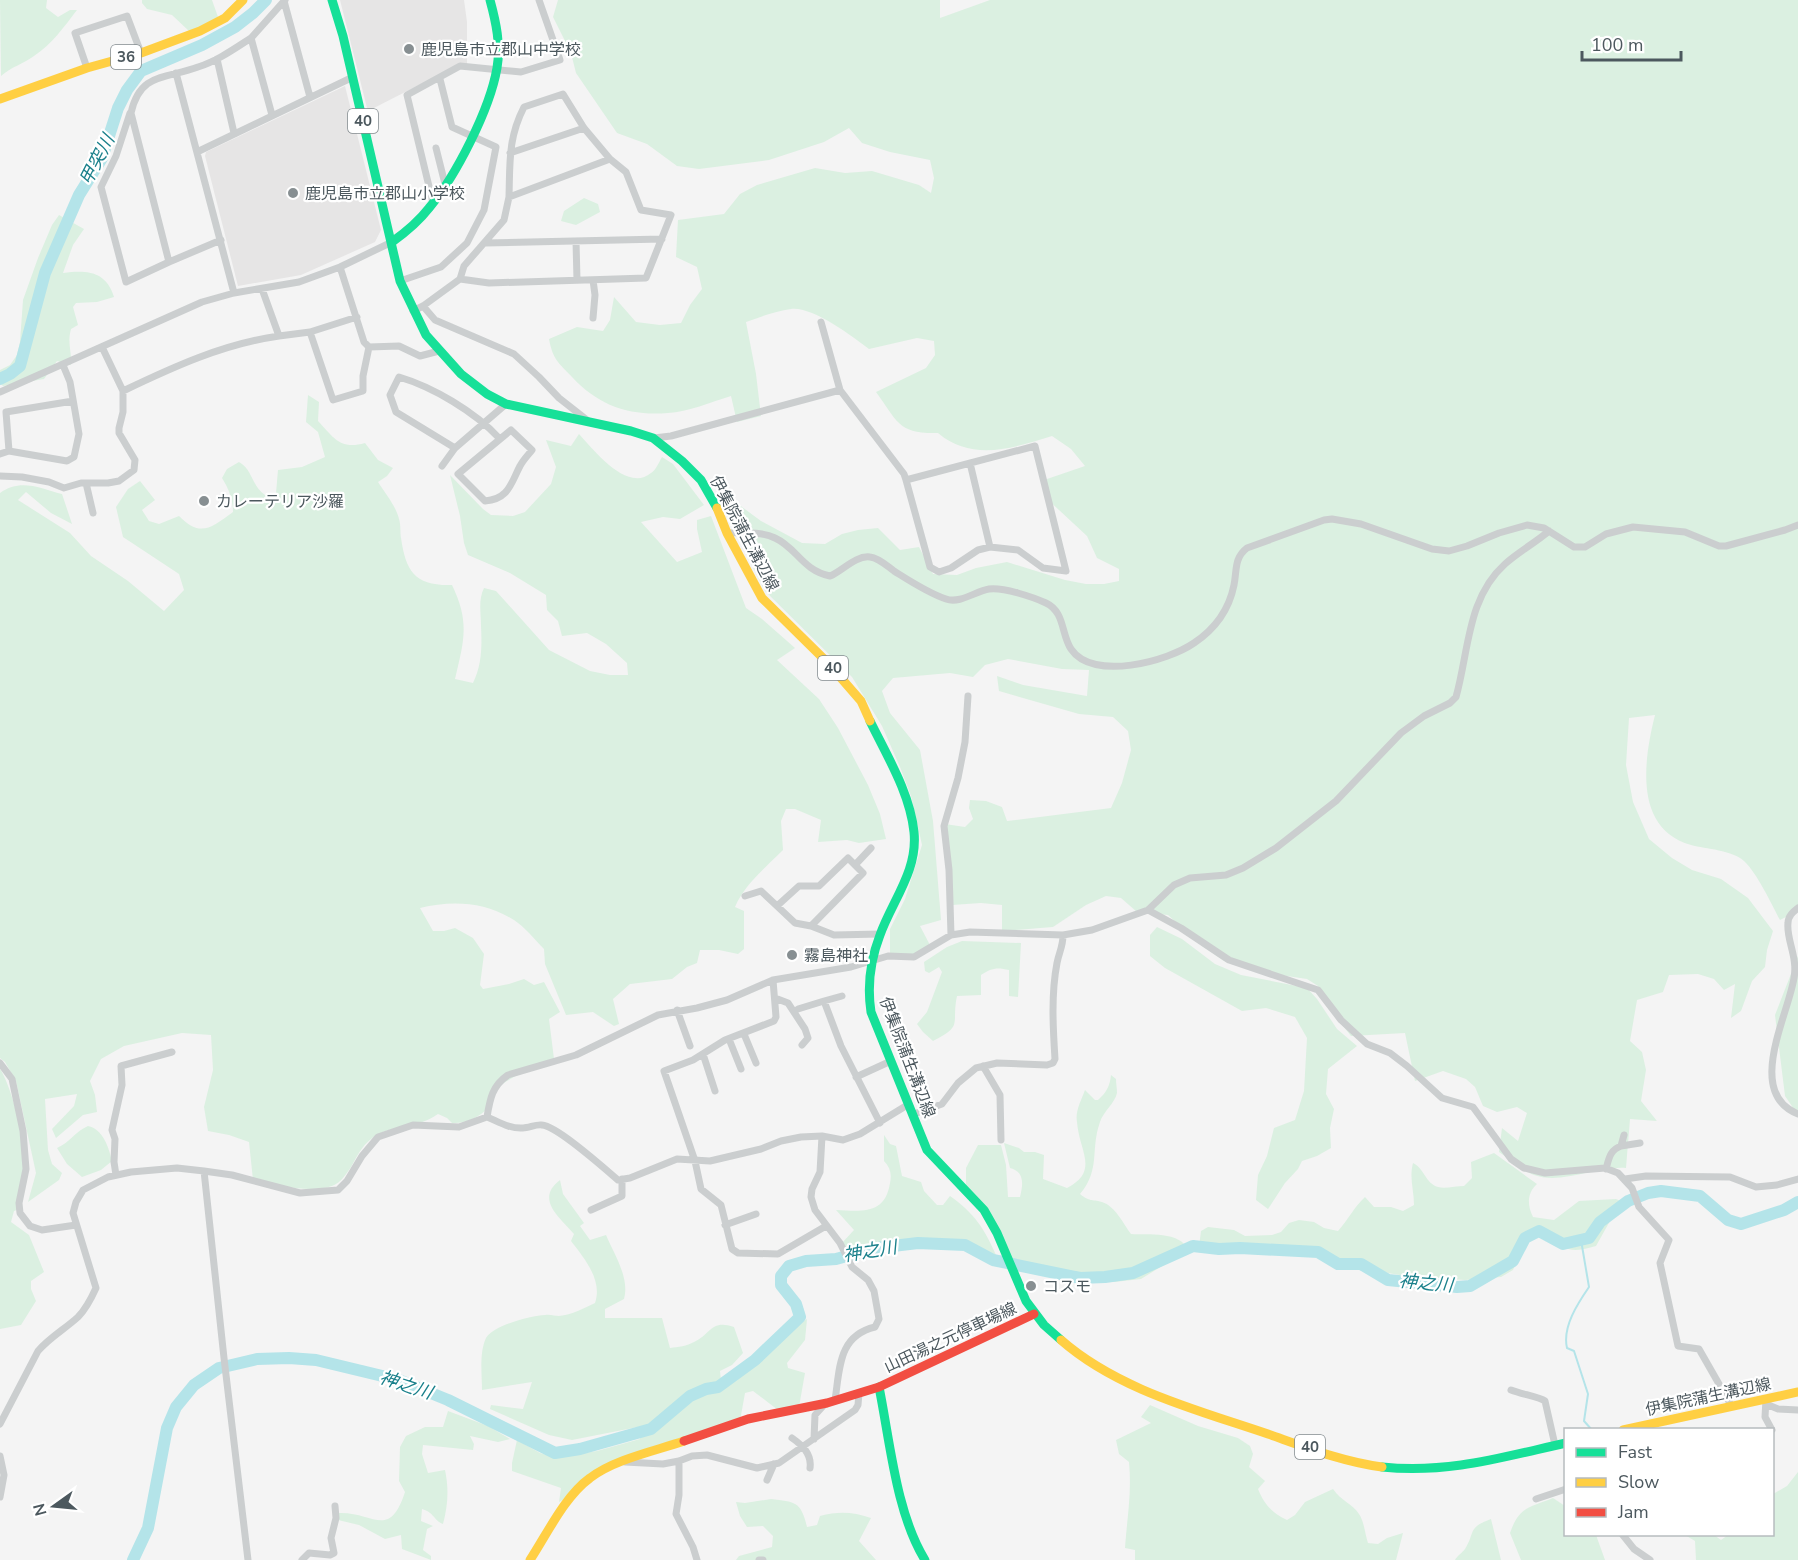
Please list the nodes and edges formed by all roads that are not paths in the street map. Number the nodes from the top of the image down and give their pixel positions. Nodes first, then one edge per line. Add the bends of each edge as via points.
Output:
1 (243, 0) edge
2 (332, 0) edge
3 (490, 0) edge
4 (539, 0) edge
5 (285, 1) edge
6 (251, 38) junction
7 (141, 53) junction
8 (217, 59) junction
9 (87, 68) junction
10 (496, 70) junction
11 (176, 73) junction
12 (353, 76) junction
13 (440, 79) junction
14 (310, 97) junction
15 (0, 99) edge
16 (130, 113) junction
17 (273, 115) junction
18 (584, 128) junction
19 (234, 133) junction
20 (471, 135) junction
21 (436, 148) dead end
22 (197, 152) junction
23 (510, 153) junction
24 (610, 159) junction
25 (445, 184) junction
26 (509, 197) junction
27 (433, 203) junction
28 (662, 239) junction
29 (221, 240) junction
30 (576, 241) junction
31 (392, 242) junction
32 (485, 243) junction
33 (169, 262) junction
34 (340, 267) junction
35 (460, 279) junction
36 (593, 279) junction
37 (577, 280) junction
38 (400, 281) junction
39 (262, 289) junction
40 (234, 293) junction
41 (423, 306) junction
42 (413, 311) junction
43 (357, 317) junction
44 (593, 318) dead end
45 (821, 322) dead end
46 (310, 332) junction
47 (279, 336) junction
48 (102, 347) junction
49 (369, 347) junction
50 (439, 351) junction
51 (63, 365) junction
52 (840, 390) junction
53 (123, 391) junction
54 (0, 392) edge
55 (73, 401) junction
56 (506, 404) junction
57 (485, 423) junction
58 (592, 423) junction
59 (499, 438) junction
60 (653, 438) junction
61 (455, 448) junction
62 (9, 452) junction
63 (0, 454) edge
64 (970, 463) junction
65 (442, 466) dead end
66 (0, 476) edge
67 (906, 480) junction
68 (86, 483) junction
69 (93, 513) dead end
70 (1798, 525) edge
71 (1549, 531) junction
72 (728, 533) junction
73 (990, 547) junction
74 (968, 696) dead end
75 (871, 848) dead end
76 (855, 865) junction
77 (745, 896) dead end
78 (777, 906) junction
79 (1798, 908) edge
80 (1148, 910) junction
81 (811, 926) junction
82 (880, 934) junction
83 (951, 935) junction
84 (1063, 935) junction
85 (872, 960) junction
86 (773, 980) junction
87 (842, 996) dead end
88 (775, 998) junction
89 (824, 1001) junction
90 (798, 1009) dead end
91 (677, 1010) junction
92 (744, 1034) junction
93 (729, 1039) junction
94 (802, 1045) dead end
95 (690, 1046) dead end
96 (172, 1052) dead end
97 (703, 1054) junction
98 (891, 1061) junction
99 (0, 1063) edge
100 (756, 1063) dead end
101 (983, 1066) junction
102 (741, 1070) dead end
103 (856, 1077) junction
104 (715, 1091) dead end
105 (909, 1104) junction
106 (914, 1114) junction
107 (1798, 1114) edge
108 (487, 1117) junction
109 (880, 1123) junction
110 (1624, 1134) dead end
111 (822, 1136) junction
112 (1001, 1140) dead end
113 (1640, 1143) dead end
114 (1621, 1146) junction
115 (695, 1161) junction
116 (1606, 1169) junction
117 (204, 1171) junction
118 (116, 1175) junction
119 (622, 1179) junction
120 (1625, 1179) junction
121 (1798, 1179) edge
122 (591, 1210) dead end
123 (756, 1214) dead end
124 (76, 1225) junction
125 (725, 1225) junction
126 (826, 1226) junction
127 (1034, 1314) junction
128 (879, 1387) junction
129 (1511, 1390) dead end
130 (1798, 1392) edge
131 (859, 1393) junction
132 (831, 1401) junction
133 (1766, 1401) junction
134 (1731, 1405) junction
135 (1798, 1410) edge
136 (0, 1424) edge
137 (1632, 1428) edge
138 (1772, 1428) edge
139 (792, 1438) dead end
140 (814, 1439) junction
141 (804, 1446) junction
142 (1562, 1446) edge
143 (0, 1456) edge
144 (679, 1461) junction
145 (621, 1462) junction
146 (774, 1464) junction
147 (810, 1468) dead end
148 (767, 1480) dead end
149 (1564, 1489) edge
150 (0, 1497) edge
151 (1536, 1499) dead end
152 (335, 1506) dead end
153 (1624, 1536) edge
154 (248, 1560) edge
155 (302, 1560) edge
156 (530, 1560) edge
157 (697, 1560) edge
158 (759, 1560) edge
159 (764, 1560) edge
160 (925, 1560) edge
161 (1650, 1560) edge

1 - 7 main road, 36 via 225,18 200,31
2 - 12 main road, 伊集院蒲生溝辺線 / 40
3 - 10 main road via 498,39
4 - 10 street via 560,60 521,72
5 - 6 street
5 - 14 street
6 - 8 street
6 - 17 street
7 - 9 main road, 36
7 - 9 street via 127,16 75,33
8 - 11 street
8 - 19 street
9 - 15 main road, 36
10 - 13 street via 460,66
10 - 20 main road
11 - 16 street via 151,81 140,90
11 - 22 street
12 - 14 street
12 - 31 main road, 伊集院蒲生溝辺線 / 40
13 - 20 street via 452,127
13 - 27 street via 407,95
14 - 17 street
16 - 33 street
16 - 33 street via 101,187 126,282
17 - 19 street
18 - 23 street
18 - 23 street via 563,94 524,107 514,126
18 - 24 street
19 - 22 street
20 - 25 main road
20 - 38 street via 496,147 484,210 466,243 441,267
21 - 25 street
22 - 29 street
23 - 26 street
24 - 26 street
24 - 28 street via 626,172 641,210 671,215
25 - 27 main road
26 - 32 street via 504,220
27 - 31 main road
28 - 30 street
28 - 36 street via 646,278
29 - 33 street
29 - 40 street
30 - 32 street
30 - 37 street
31 - 34 street
31 - 38 main road, 伊集院蒲生溝辺線 / 40
32 - 35 street via 464,266
34 - 39 street via 299,282
34 - 43 street
35 - 37 street via 489,283
35 - 41 street
36 - 37 street
36 - 44 street
38 - 42 main road, 伊集院蒲生溝辺線 / 40
39 - 40 street
39 - 47 street
40 - 48 street via 202,302
41 - 42 street
41 - 58 street via 435,320 514,354 559,398
42 - 50 main road, 伊集院蒲生溝辺線 / 40
43 - 46 street
43 - 49 street
45 - 52 street
46 - 47 street
46 - 49 street via 333,400 363,391
47 - 53 street via 243,342 181,363
48 - 51 street
48 - 53 street
49 - 50 street via 399,346 420,356
50 - 56 main road, 伊集院蒲生溝辺線 / 40 via 473,384
51 - 54 street
51 - 55 street
52 - 60 street
52 - 67 street
53 - 68 street via 119,433 135,460 134,470 119,481
55 - 62 street via 6,412
55 - 62 street via 79,434 74,457 67,461
56 - 57 street
56 - 58 main road, 伊集院蒲生溝辺線 / 40
57 - 59 street
57 - 61 street
57 - 61 street via 417,382 399,377 390,395 396,412
58 - 60 main road, 伊集院蒲生溝辺線 / 40
59 - 59 street via 458,474 485,501 493,501 509,490 532,450 511,430
60 - 72 main road, 伊集院蒲生溝辺線 / 40 via 701,480
61 - 65 street
62 - 63 street
64 - 67 street
64 - 73 street
64 - 73 street via 1035,446 1066,570 1043,568 1018,550
66 - 68 street via 49,482 64,488
67 - 73 street via 930,567 939,572
68 - 69 street
70 - 71 street via 1726,546 1685,532 1632,527 1606,534 1585,547 1574,547
71 - 72 street via 1527,525 1449,551 1345,520 1324,520 1240,554 1223,615 1195,643 1168,656 1119,666 1085,662 1078,657 1068,643 1059,615 1049,604 1033,597 992,588 948,600 868,556 830,576 807,566 775,537
71 - 80 street via 1504,565 1488,583 1472,621 1456,697 1450,703 1401,733 1336,801 1276,848 1226,875 1190,878 1174,885
72 - 82 main road, 伊集院蒲生溝辺線 / 40 via 762,598 861,701 898,780 914,833 912,855 906,881
74 - 83 street via 965,742 944,826
75 - 76 street
76 - 78 street via 848,858 819,886 799,886
76 - 81 street via 863,873
77 - 78 street via 761,891
78 - 81 street via 795,923
79 - 107 street via 1788,922 1795,956 1794,977 1772,1068 1778,1098 1788,1110
80 - 84 street via 1092,930
80 - 116 street via 1229,960 1318,990 1341,1020 1367,1044 1407,1065 1442,1098 1473,1107 1511,1160 1524,1168 1545,1173
81 - 82 street via 834,934
82 - 85 main road, 伊集院蒲生溝辺線 / 40
83 - 84 street
83 - 85 street via 914,957
84 - 101 street via 1055,983 1053,1063
85 - 86 street
85 - 98 main road, 伊集院蒲生溝辺線 / 40 via 868,992 871,1012
86 - 88 street
86 - 91 street via 727,1000
87 - 89 street
88 - 92 street via 774,1021
88 - 94 street via 788,1003 805,1029 808,1038
89 - 90 street
89 - 103 street
91 - 95 street
91 - 108 street via 658,1015 576,1055 508,1075 491,1094
92 - 93 street
92 - 100 street
93 - 97 street
93 - 102 street
96 - 118 street via 121,1066 122,1085 112,1130
97 - 104 street
97 - 115 street via 664,1071
98 - 103 street
98 - 105 main road, 伊集院蒲生溝辺線 / 40
99 - 124 street via 12,1079 23,1131 26,1169 20,1214 30,1226 42,1230
101 - 106 street via 958,1083 942,1104
101 - 112 street via 1000,1095
103 - 109 street
105 - 106 main road, 伊集院蒲生溝辺線 / 40
105 - 109 street
106 - 127 main road, 伊集院蒲生溝辺線 / 40 via 927,1150 939,1167 979,1203 990,1221
108 - 117 street via 459,1127 413,1125 378,1137 338,1190 300,1193
108 - 119 street via 512,1127 549,1127
109 - 111 street via 843,1140
110 - 114 street
111 - 115 street via 801,1137 729,1157
111 - 126 street via 820,1172 810,1197
113 - 114 street
114 - 116 street via 1614,1149
115 - 119 street via 677,1159
115 - 125 street via 701,1189 721,1205
116 - 120 street
117 - 118 street via 177,1168
117 - 154 street
118 - 124 street via 83,1190 73,1213
119 - 122 street via 622,1196
120 - 121 street via 1730,1177 1756,1187
120 - 134 street via 1639,1208 1669,1240 1660,1263 1678,1347 1699,1349
123 - 125 street
124 - 136 street via 96,1288 77,1317 38,1351
125 - 126 street via 732,1249 738,1253 778,1254
126 - 132 street via 852,1267 868,1280 877,1300 879,1319 875,1327 862,1330 845,1347
127 - 128 main road, 山田湯之元停車場線
127 - 142 main road, 伊集院蒲生溝辺線 / 40 via 1070,1347 1126,1383 1361,1463 1439,1469
128 - 131 main road
128 - 160 main road, 山田湯之元停車場線 via 904,1514
129 - 142 street via 1545,1401
130 - 133 main road, 伊集院蒲生溝辺線
131 - 132 main road
131 - 140 street via 855,1410
132 - 140 street via 815,1415
132 - 145 main road via 748,1419
133 - 134 main road, 伊集院蒲生溝辺線
133 - 135 street via 1778,1409
133 - 138 street via 1765,1417
134 - 137 main road, 伊集院蒲生溝辺線
139 - 141 street
140 - 141 street
141 - 146 street
141 - 147 street
143 - 150 street via 4,1475
144 - 145 street
144 - 146 street via 707,1455 756,1468
144 - 157 street via 676,1514
145 - 156 main road via 598,1472 580,1487
146 - 148 street
149 - 151 street
152 - 155 street via 331,1538 334,1553 309,1553
153 - 161 street
158 - 159 street

